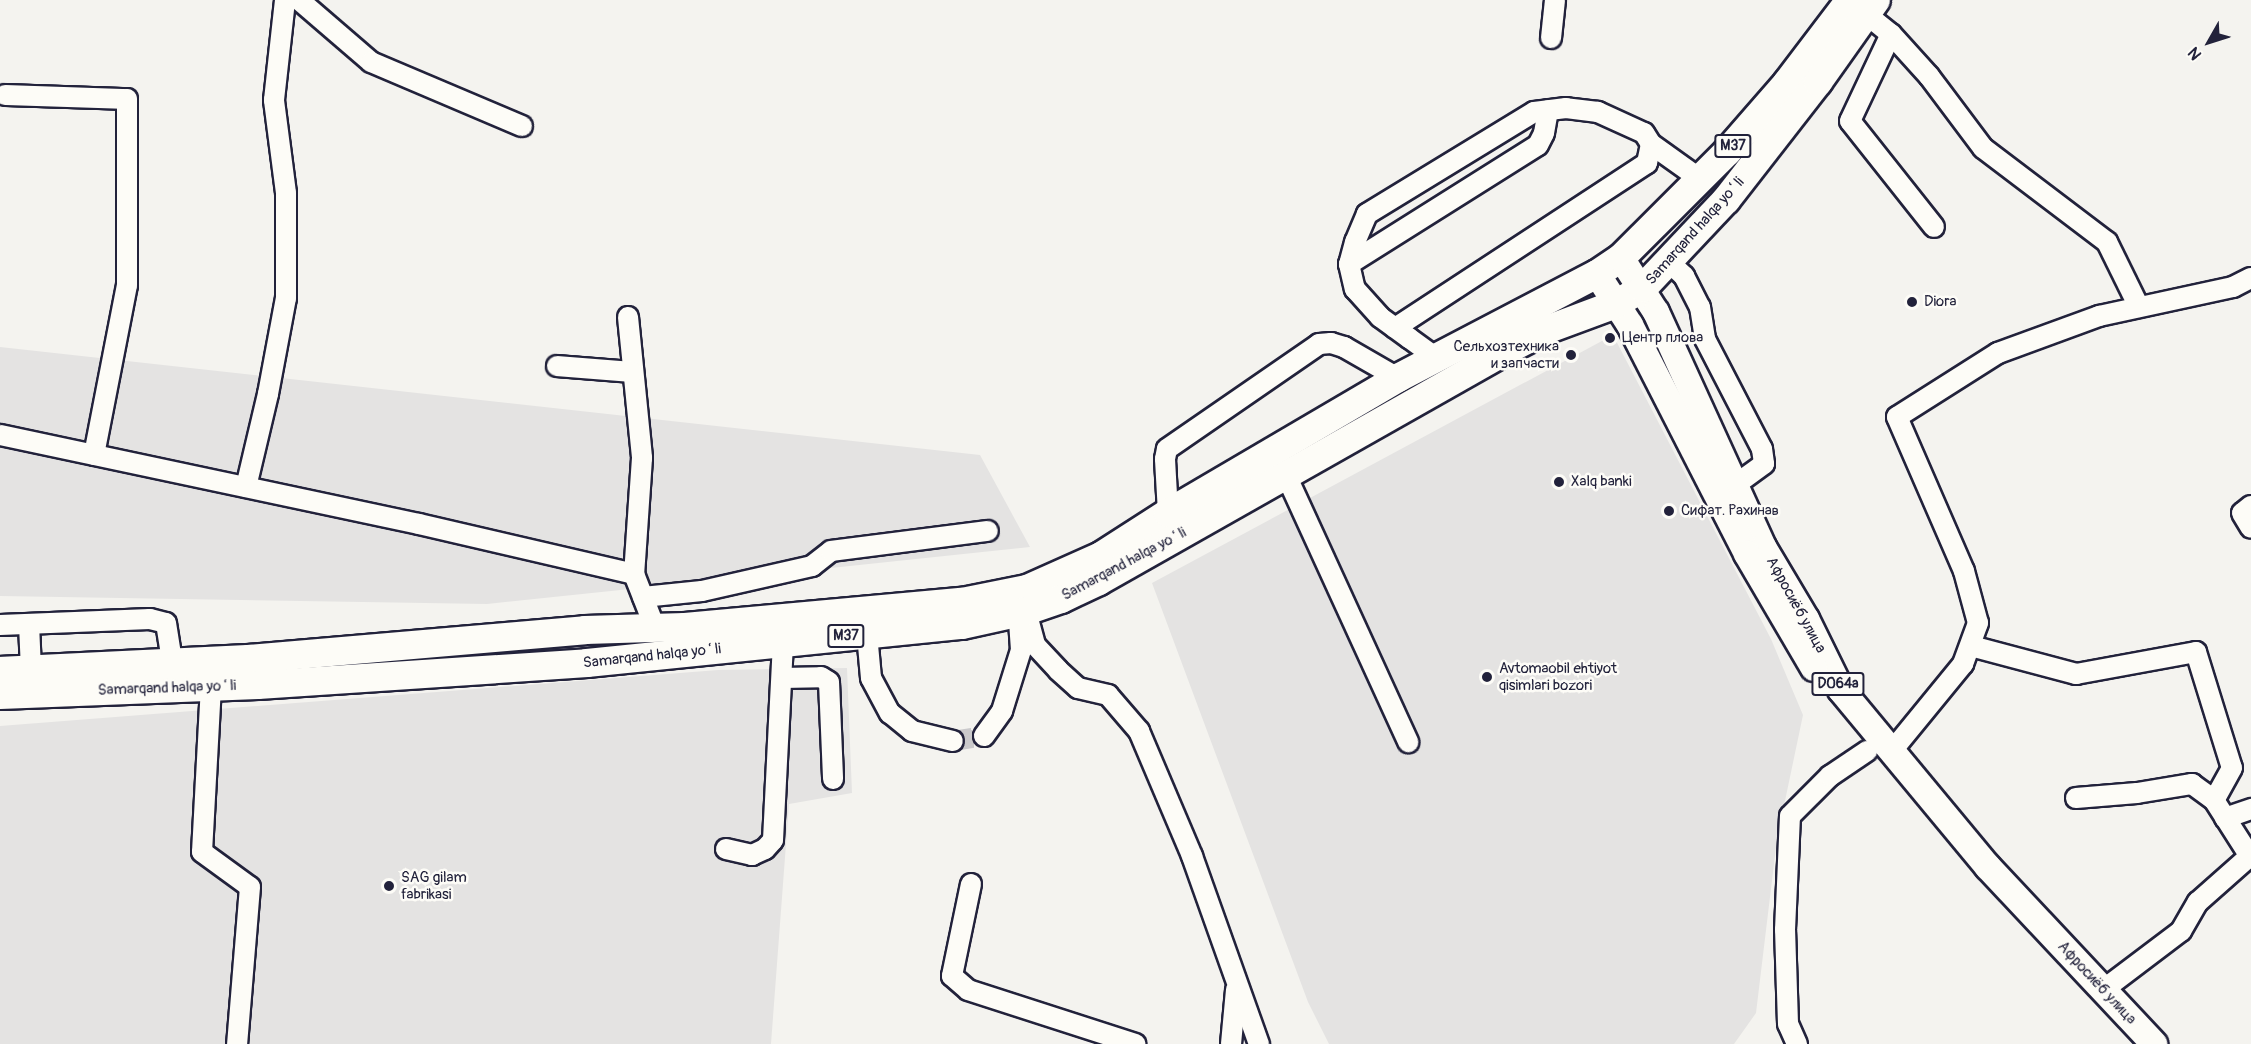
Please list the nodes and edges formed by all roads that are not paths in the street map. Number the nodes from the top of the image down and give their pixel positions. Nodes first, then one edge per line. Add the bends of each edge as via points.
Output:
1 (285, 0) edge
2 (299, 0) edge
3 (1555, 0) edge
4 (1856, 4) edge
5 (1892, 34) junction
6 (1551, 38) dead end
7 (5, 95) dead end
8 (1548, 110) junction
9 (522, 126) dead end
10 (1650, 144) junction
11 (1700, 178) junction
12 (1934, 227) dead end
13 (1621, 258) junction
14 (1669, 262) junction
15 (1349, 264) junction
16 (1597, 274) junction
17 (2251, 278) edge
18 (1643, 288) junction
19 (1616, 304) junction
20 (2139, 307) junction
21 (628, 317) dead end
22 (1395, 328) junction
23 (1437, 358) junction
24 (557, 366) dead end
25 (632, 372) junction
26 (1398, 378) junction
27 (0, 435) edge
28 (94, 455) junction
29 (1286, 475) junction
30 (1735, 485) junction
31 (246, 487) junction
32 (2251, 506) edge
33 (1168, 513) junction
34 (2251, 528) edge
35 (988, 531) dead end
36 (634, 574) junction
37 (643, 597) junction
38 (1023, 612) junction
39 (29, 624) junction
40 (0, 625) edge
41 (655, 628) junction
42 (867, 634) junction
43 (686, 640) junction
44 (783, 643) junction
45 (1971, 646) junction
46 (172, 662) junction
47 (32, 669) junction
48 (0, 671) edge
49 (782, 678) junction
50 (211, 686) junction
51 (0, 695) edge
52 (984, 736) dead end
53 (953, 741) tunnel mouth
54 (1408, 742) dead end
55 (1879, 751) junction
56 (833, 779) dead end
57 (2076, 798) dead end
58 (2214, 800) junction
59 (2251, 809) edge
60 (2225, 818) junction
61 (726, 849) dead end
62 (2251, 857) edge
63 (971, 884) dead end
64 (1237, 983) junction
65 (2103, 990) junction
66 (237, 1044) edge
67 (1136, 1044) edge
68 (1231, 1044) edge
69 (1259, 1044) edge
70 (1797, 1044) edge
71 (2130, 1044) edge
72 (2154, 1044) edge

1 - 31 street via 274,100 286,193 286,298
2 - 9 street via 371,62
3 - 6 street
4 - 5 street
4 - 11 highway, Samarqand halqa yoʻli / M37
4 - 14 highway, Samarqand halqa yoʻli / M37 via 1818,82 1733,191
5 - 12 street via 1850,121
5 - 20 street via 1983,148 2107,242
7 - 28 street via 127,99 127,285
8 - 10 street via 1598,111 1644,133
8 - 15 street via 1538,145
8 - 15 street via 1534,112 1367,214
10 - 11 street
10 - 22 street via 1647,163
11 - 13 highway, Samarqand halqa yoʻli / M37
13 - 16 highway, Samarqand halqa yoʻli / M37
13 - 18 main road, Афросиёб улица / D064a
14 - 18 highway, Samarqand halqa yoʻli / M37
14 - 30 street via 1683,276 1700,307 1705,339 1762,449 1764,464
15 - 22 street via 1355,289
16 - 19 main road, Афросиёб улица / D064a
16 - 23 highway, Samarqand halqa yoʻli / M37
17 - 20 street via 2233,287
18 - 19 highway, Samarqand halqa yoʻli / M37
18 - 30 main road, Афросиёб улица / D064a
19 - 29 highway, Samarqand halqa yoʻli / M37 via 1546,330
19 - 55 main road, Афросиёб улица / D064a via 1789,629
20 - 45 street via 2098,316 1998,353 1897,417 1964,570 1978,623
21 - 25 street
22 - 23 street
23 - 26 highway, Samarqand halqa yoʻli / M37
24 - 25 street
25 - 36 street via 642,458
26 - 33 highway, Samarqand halqa yoʻli / M37
26 - 33 street via 1344,347 1319,344 1167,449
27 - 28 street
28 - 31 street
29 - 38 highway, Samarqand halqa yoʻli / M37 via 1099,581
29 - 54 street
30 - 55 main road, Афросиёб улица / D064a via 1763,547
31 - 36 street
32 - 34 street via 2242,513
33 - 43 highway, Samarqand halqa yoʻli / M37 via 1101,556 1027,589 962,602
35 - 37 street via 831,551 812,566 702,591
36 - 37 street
37 - 41 street
38 - 42 highway, Samarqand halqa yoʻli / M37 via 962,625
38 - 52 street via 1021,650 1002,711
38 - 64 street via 1035,645 1058,670 1078,688 1108,695 1139,731 1191,856
39 - 40 street
39 - 46 street via 150,619 166,623
39 - 47 street
41 - 43 highway, Samarqand halqa yoʻli / M37
41 - 46 highway, Samarqand halqa yoʻli / M37
42 - 44 highway, Samarqand halqa yoʻli / M37
42 - 53 street via 871,678 890,713 912,731
43 - 44 highway, Samarqand halqa yoʻli / M37
43 - 50 highway, Samarqand halqa yoʻli / M37 via 575,664
44 - 49 street
45 - 55 street via 1963,664
45 - 58 street via 2076,674 2196,652 2232,768
46 - 47 highway, Samarqand halqa yoʻli / M37
47 - 48 highway, Samarqand halqa yoʻli / M37
49 - 56 street via 821,677 829,682
49 - 61 street via 773,840 752,855
50 - 51 highway, Samarqand halqa yoʻli / M37
50 - 66 street via 202,852 250,887
55 - 65 main road, Афросиёб улица / D064a
55 - 70 street via 1830,776 1791,816 1785,930 1788,1024
55 - 71 main road, Афросиёб улица / D064a via 1977,878
57 - 58 street via 2192,784
58 - 60 street
59 - 60 street
60 - 62 street
62 - 65 street via 2198,902 2181,931
63 - 67 street via 952,976 968,990
64 - 68 street
64 - 69 street
65 - 72 main road, Афросиёб улица / D064a

